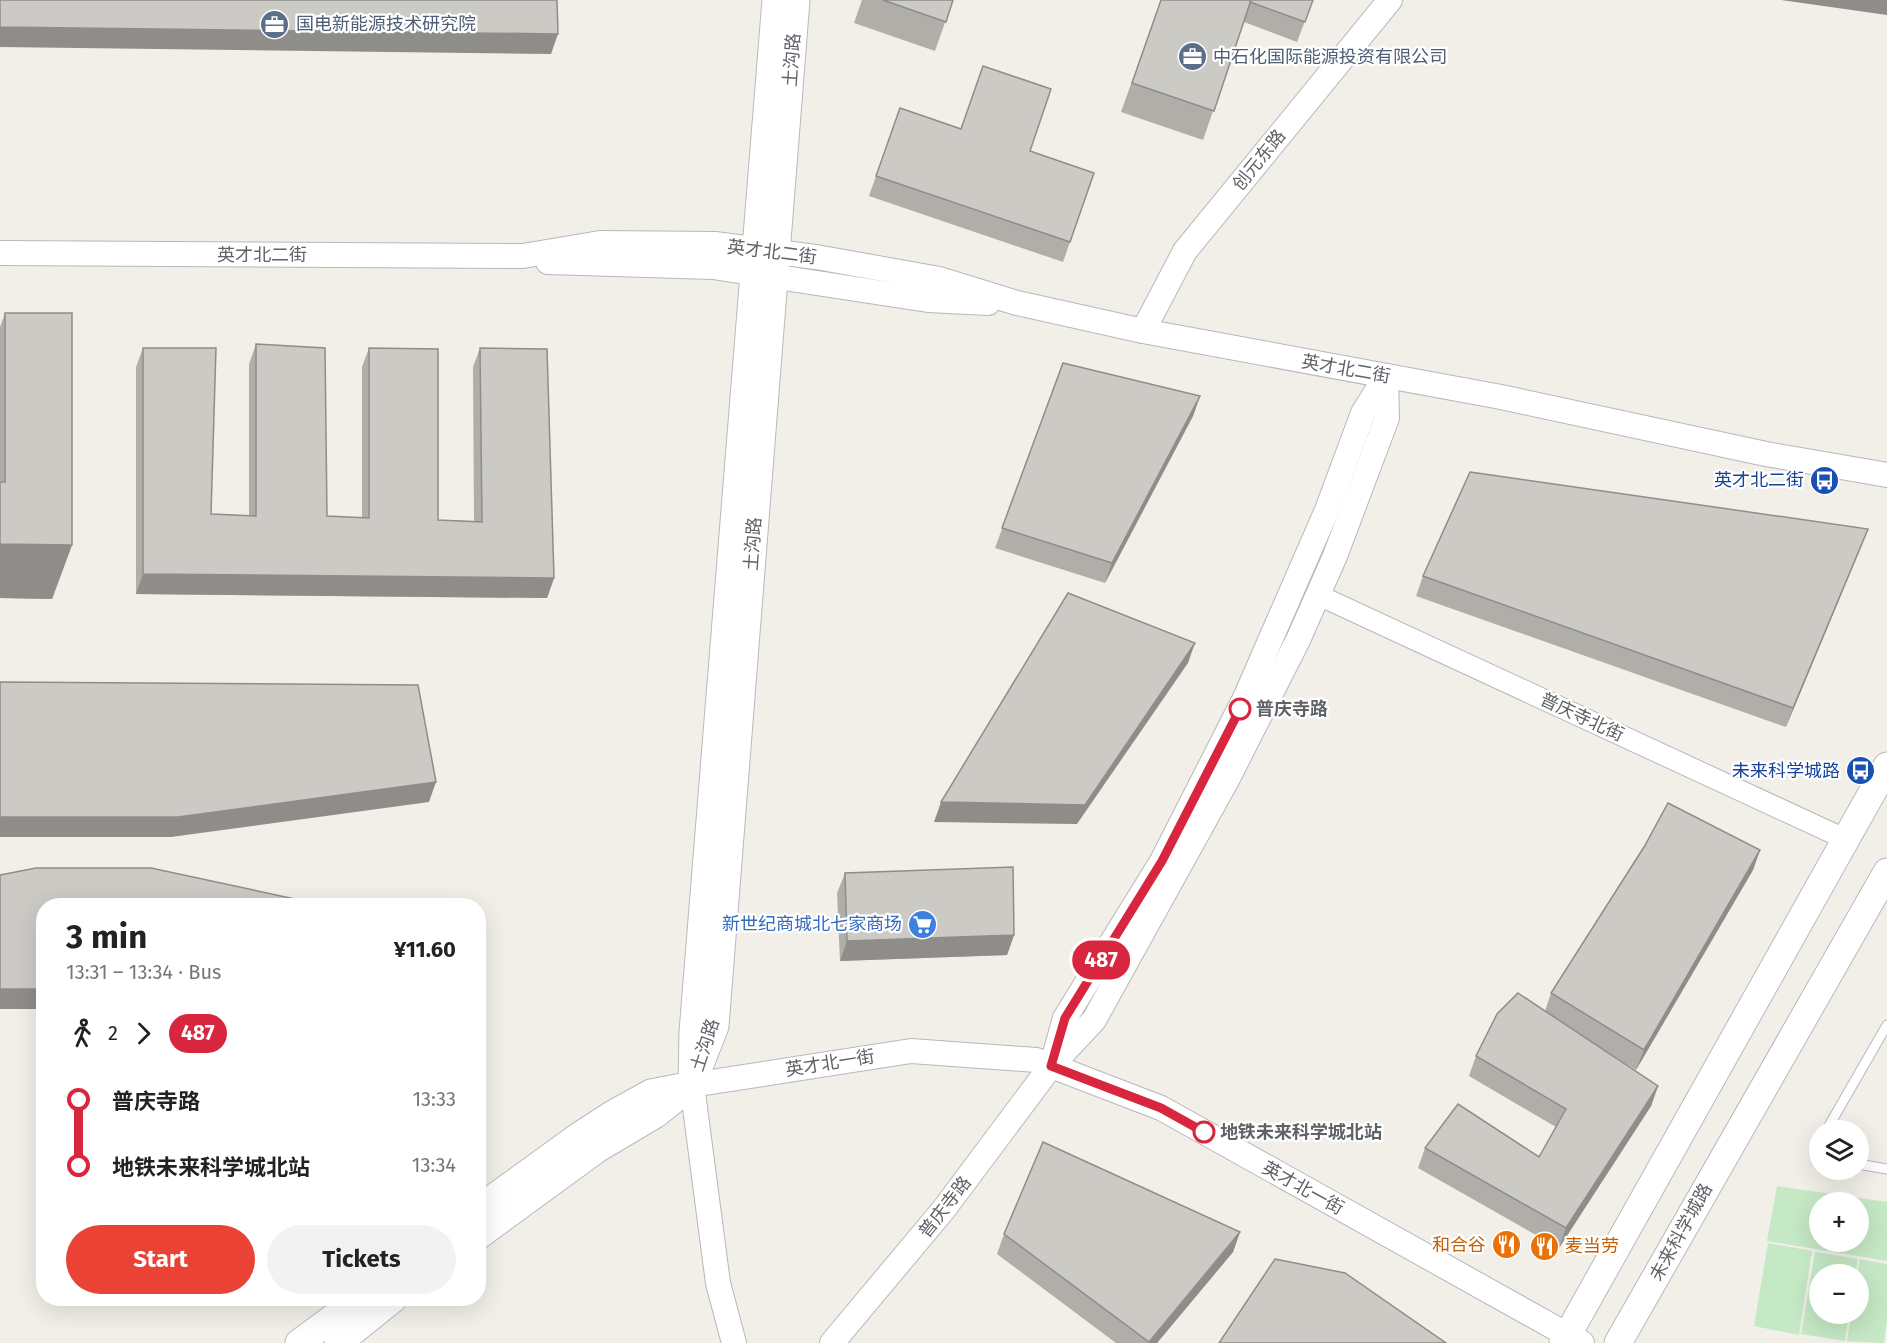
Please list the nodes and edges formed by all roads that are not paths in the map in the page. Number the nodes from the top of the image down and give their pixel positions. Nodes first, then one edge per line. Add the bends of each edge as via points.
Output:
1 (776, 0) edge
2 (796, 0) edge
3 (1390, 0) edge
4 (0, 253) edge
5 (765, 262) junction
6 (1143, 331) junction
7 (1386, 376) junction
8 (1887, 475) edge
9 (1318, 595) junction
10 (1887, 766) edge
11 (1845, 839) junction
12 (1887, 872) edge
13 (1887, 1025) edge
14 (1051, 1066) junction
15 (692, 1085) junction
16 (1832, 1120) edge
17 (1869, 1166) edge
18 (1887, 1168) edge
19 (486, 1203) edge
20 (486, 1230) edge
21 (349, 1306) edge
22 (384, 1306) edge
23 (1571, 1340) edge
24 (299, 1343) edge
25 (338, 1343) edge
26 (734, 1343) edge
27 (832, 1343) edge
28 (1618, 1343) edge

1 - 5 main road, 土沟路
2 - 5 main road, 土沟路
3 - 6 street, 创元东路 via 1185,251
4 - 5 street, 英才北二街 via 523,256 542,262 713,267
5 - 6 street, 英才北二街 via 928,300 1017,303
5 - 15 main road, 土沟路 via 715,1026
6 - 7 street, 英才北二街
7 - 8 street, 英才北二街
7 - 9 street, 普庆寺路 via 1387,418
7 - 14 street, 普庆寺路 via 1363,413 1301,574 1240,709 1162,861 1065,1018
9 - 11 street, 普庆寺北街
9 - 14 street, 普庆寺路 via 1227,780 1094,1020
10 - 11 main road
11 - 23 main road
12 - 28 main road, 未来科学城路
13 - 16 lane
14 - 15 street, 英才北一街 via 1036,1060 911,1051
14 - 23 street, 英才北一街 via 1161,1108
14 - 27 street, 普庆寺路 via 944,1209
15 - 19 main road, 土沟路 via 651,1092 613,1114
15 - 20 main road, 土沟路
15 - 26 street via 718,1282
17 - 18 lane
21 - 24 main road
22 - 25 main road

